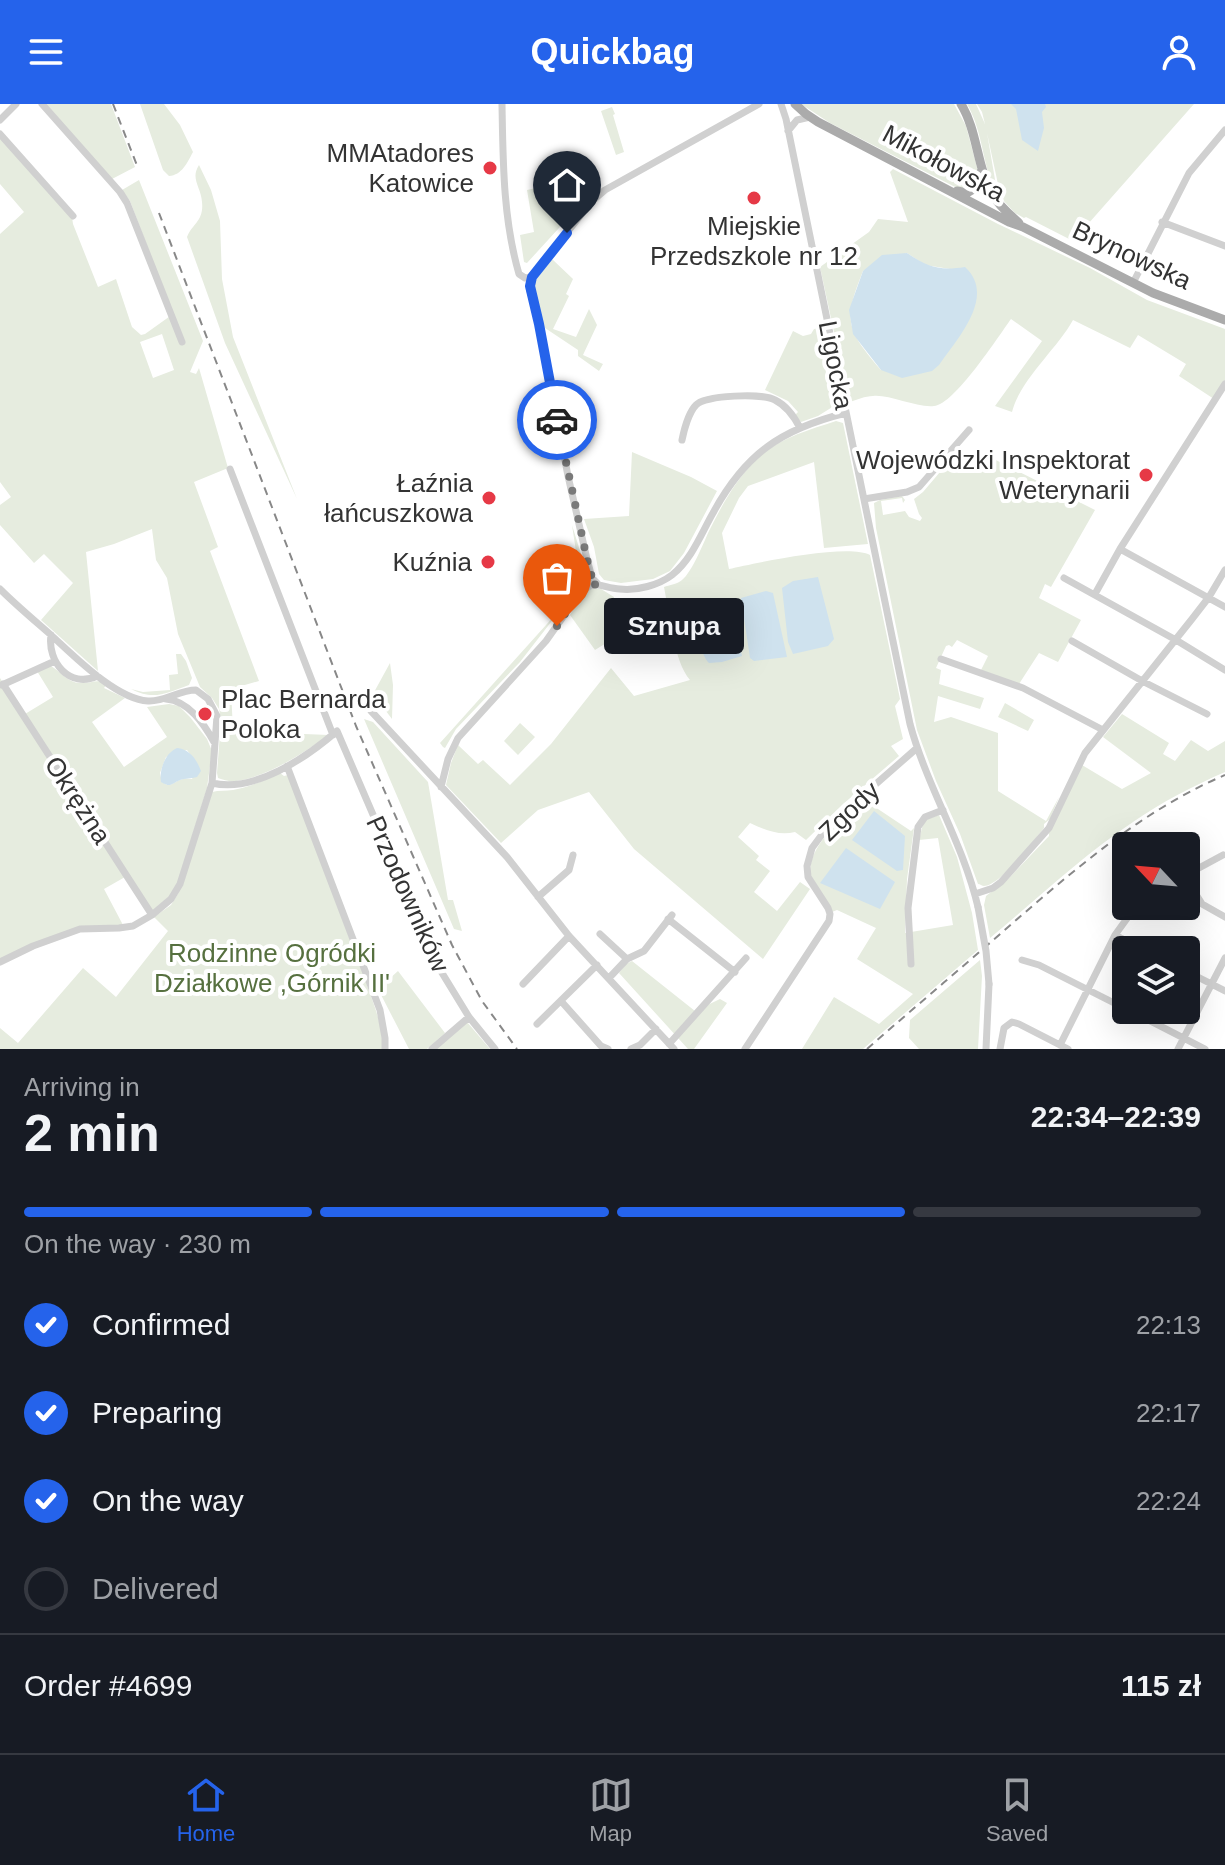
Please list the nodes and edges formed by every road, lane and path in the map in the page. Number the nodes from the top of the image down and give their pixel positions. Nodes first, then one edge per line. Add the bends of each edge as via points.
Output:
1 (16, 104) edge
2 (42, 104) edge
3 (502, 104) edge
4 (759, 104) edge
5 (781, 104) edge
6 (792, 104) edge
7 (961, 104) edge
8 (810, 117) junction
9 (786, 119) junction
10 (0, 120) edge
11 (1225, 130) edge
12 (788, 131) junction
13 (0, 134) edge
14 (982, 169) junction
15 (943, 186) junction
16 (73, 216) dead end
17 (1162, 222) junction
18 (1021, 226) junction
19 (1225, 246) edge
20 (532, 277) junction
21 (1133, 283) junction
22 (1223, 317) edge
23 (182, 342) dead end
24 (1225, 384) edge
25 (846, 413) junction
26 (800, 428) junction
27 (969, 430) dead end
28 (682, 440) dead end
29 (230, 469) dead end
30 (864, 499) junction
31 (1120, 549) junction
32 (587, 559) junction
33 (1225, 570) edge
34 (1064, 578) dead end
35 (598, 584) junction
36 (0, 589) edge
37 (580, 593) junction
38 (1095, 594) junction
39 (1209, 597) junction
40 (1225, 607) edge
41 (51, 635) junction
42 (1176, 640) junction
43 (1072, 641) dead end
44 (941, 659) dead end
45 (55, 661) junction
46 (1225, 670) edge
47 (97, 676) junction
48 (1144, 682) junction
49 (2, 685) edge
50 (187, 691) junction
51 (164, 699) junction
52 (186, 706) junction
53 (371, 711) dead end
54 (1207, 714) dead end
55 (217, 716) junction
56 (202, 724) junction
57 (1103, 730) junction
58 (335, 733) junction
59 (215, 744) junction
60 (917, 748) junction
61 (287, 766) junction
62 (212, 783) junction
63 (441, 787) junction
64 (943, 810) junction
65 (573, 855) dead end
66 (1223, 855) dead end
67 (1200, 869) edge
68 (975, 894) junction
69 (538, 897) junction
70 (1200, 901) edge
71 (152, 915) junction
72 (1225, 917) edge
73 (1124, 920) edge
74 (600, 934) dead end
75 (1115, 935) joint
76 (569, 936) junction
77 (746, 958) dead end
78 (1225, 958) edge
79 (627, 959) junction
80 (1022, 960) dead end
81 (0, 962) edge
82 (911, 964) dead end
83 (597, 965) junction
84 (735, 972) junction
85 (609, 978) junction
86 (1200, 978) edge
87 (523, 984) dead end
88 (1212, 984) junction
89 (1088, 989) junction
90 (1225, 991) edge
91 (561, 1001) junction
92 (1112, 1001) edge
93 (469, 1017) junction
94 (537, 1024) dead end
95 (1156, 1024) edge
96 (656, 1029) junction
97 (1184, 1038) junction
98 (672, 1046) edge
99 (1064, 1047) edge
100 (385, 1049) edge
101 (432, 1049) edge
102 (495, 1049) edge
103 (608, 1049) edge
104 (631, 1049) edge
105 (745, 1049) edge
106 (986, 1049) edge
107 (1000, 1049) edge
108 (1178, 1049) edge
109 (1205, 1049) edge

1 - 10 street
2 - 23 street via 127,203
3 - 20 street via 504,193 513,248 519,274
4 - 20 street via 605,190
5 - 9 street, Ligocka
6 - 8 main road, Mikołowska
6 - 9 street, Mikołowska
7 - 14 main road, Mikołowska
8 - 12 street via 797,120
8 - 15 main road, Mikołowska
9 - 12 street, Ligocka
11 - 17 street via 1189,173
12 - 25 street, Ligocka
13 - 16 street
14 - 15 main road via 972,191
14 - 18 main road, Mikołowska via 993,195
15 - 18 main road, Mikołowska
17 - 19 street
17 - 21 street
18 - 21 main road, Brynowska
20 - 32 street via 530,291
21 - 22 main road, Brynowska
24 - 31 street
25 - 26 street
25 - 30 street, Ligocka
26 - 28 street via 785,406 771,397 724,398 695,405
26 - 35 street via 743,468 672,575 626,589
27 - 30 street via 919,487
29 - 58 street, Przodowników
30 - 60 street, Ligocka
31 - 38 street
31 - 39 street
32 - 35 street
32 - 37 street
33 - 39 street
34 - 38 street
35 - 37 street
36 - 41 street
37 - 63 street via 530,661 458,738
38 - 42 street
39 - 40 street
39 - 42 street
41 - 45 street
41 - 47 street
42 - 46 street
42 - 48 street
43 - 48 street
44 - 57 street via 1023,688
45 - 47 street via 74,678
45 - 49 street, Okrężna
47 - 51 street via 140,699
48 - 54 street
48 - 57 street
49 - 71 street, Okrężna
50 - 51 street
50 - 52 street
50 - 55 street via 201,693
51 - 52 street
52 - 56 street
53 - 63 street
55 - 56 street via 211,724
55 - 59 street
56 - 59 street
57 - 68 street via 1085,753 1049,828 1001,882
58 - 61 street
58 - 93 street, Przodowników via 439,968
59 - 62 street
60 - 64 street, Ligocka
60 - 105 street, Zgody via 829,825 812,848 808,877 828,908 829,921
61 - 62 street via 245,783
61 - 100 street via 380,1010
62 - 71 street via 180,884
63 - 69 street
64 - 68 street, Ligocka
64 - 82 street via 925,817 918,827 908,908
65 - 69 street via 569,870
66 - 67 street
68 - 106 street, Ligocka, bridge via 989,984
69 - 76 street
70 - 72 street
71 - 81 street via 133,926 80,929
73 - 75 street
74 - 79 street
75 - 89 street
76 - 83 street
76 - 87 street
77 - 84 street
78 - 88 street
79 - 84 street via 644,951 670,917
79 - 85 street
80 - 89 street
83 - 85 street
83 - 91 street
84 - 98 street
85 - 96 street
86 - 88 street
88 - 90 street
88 - 97 street
89 - 92 street
89 - 99 street
91 - 94 street
91 - 103 street
93 - 101 street
93 - 102 street, Przodowników
95 - 97 street
96 - 98 street
96 - 104 street
97 - 108 street
97 - 109 street
99 - 107 street via 1012,1022 1004,1028

